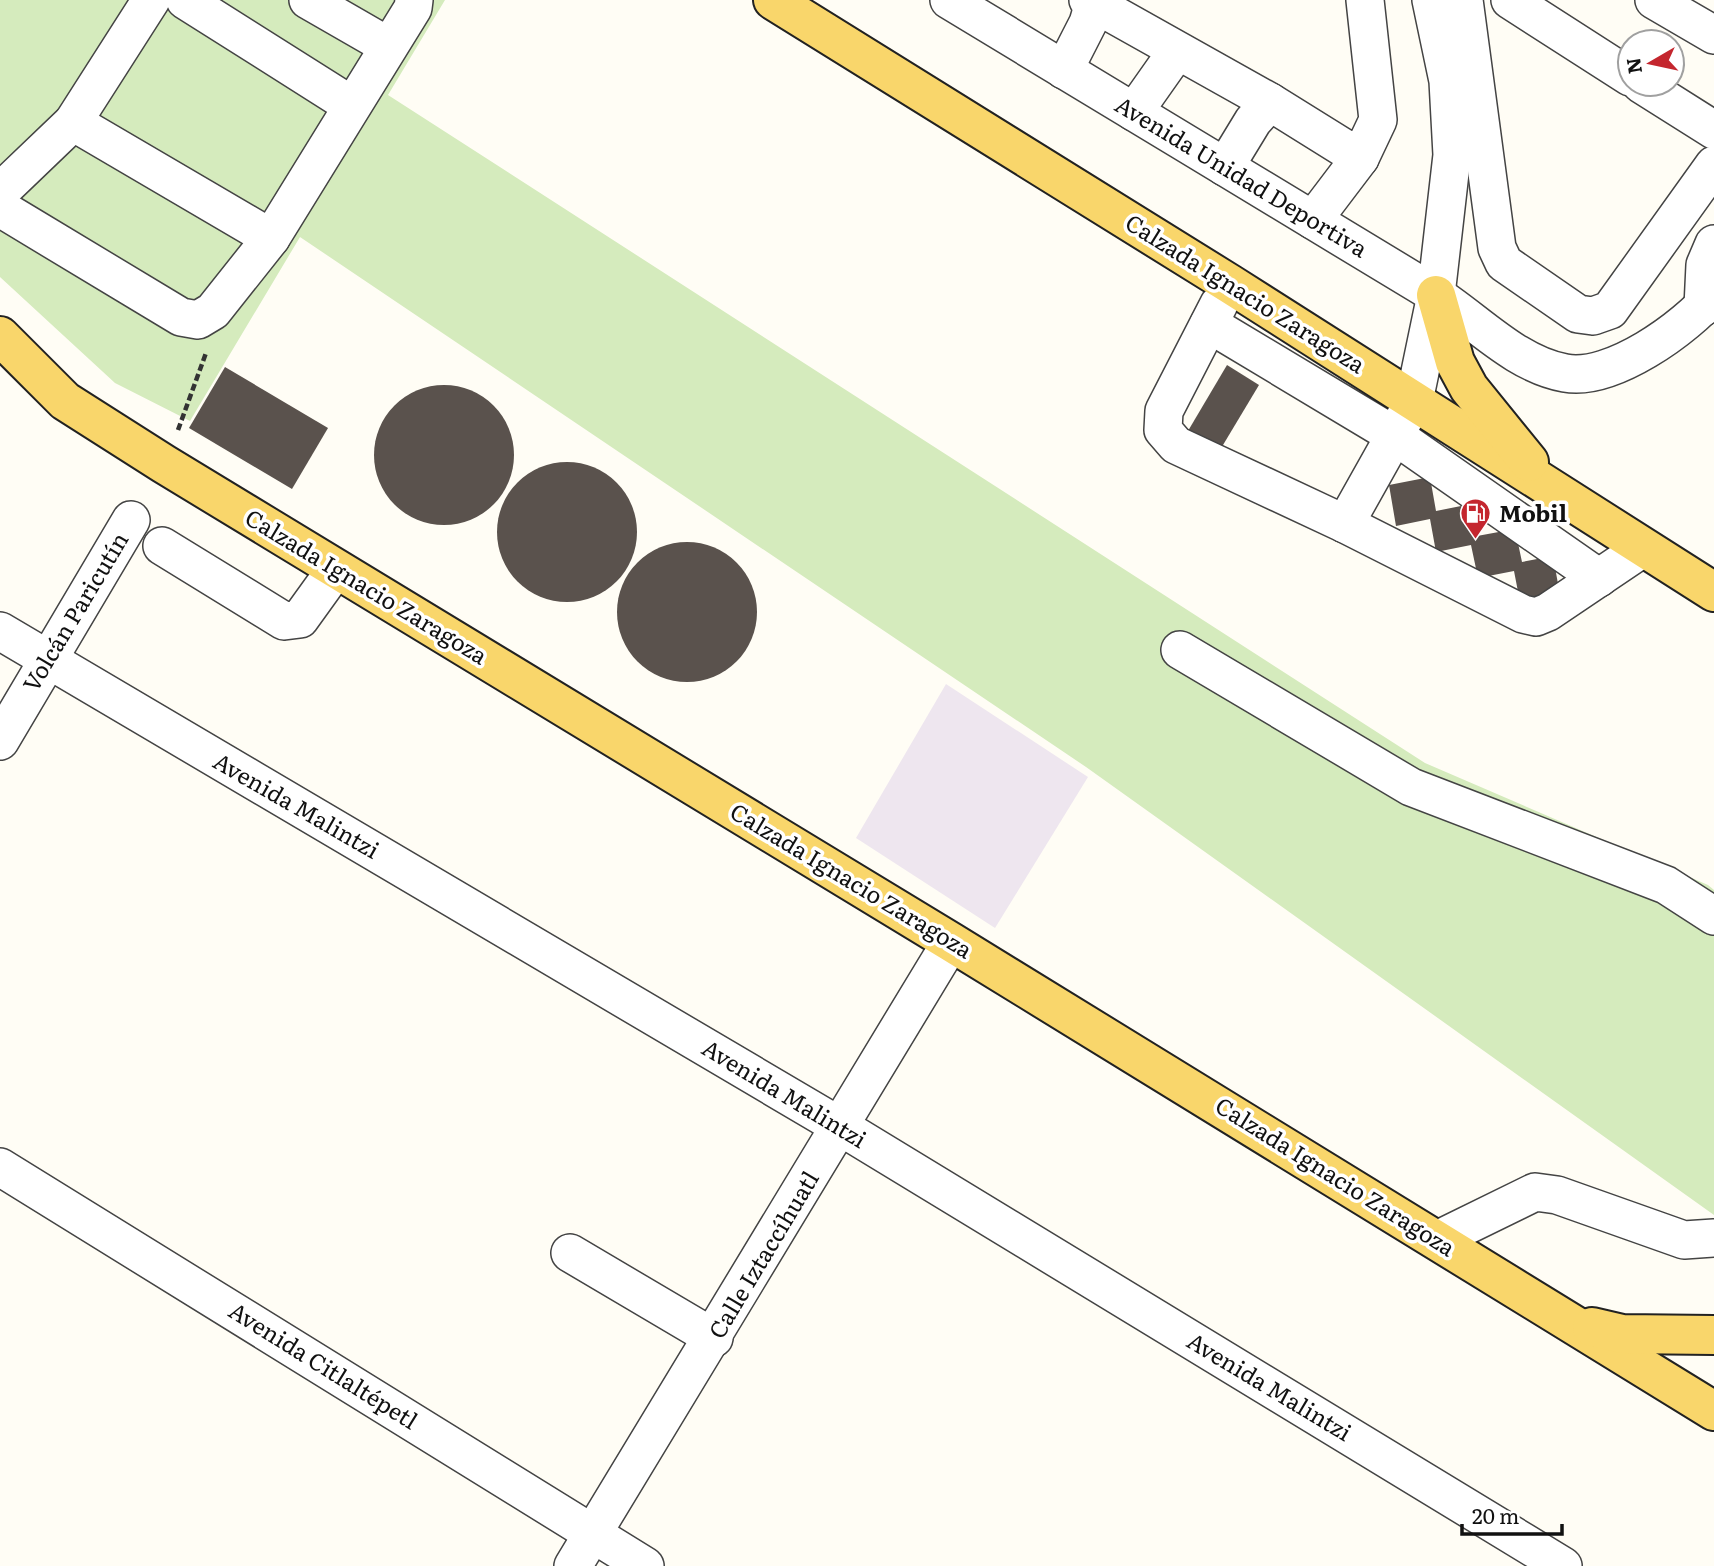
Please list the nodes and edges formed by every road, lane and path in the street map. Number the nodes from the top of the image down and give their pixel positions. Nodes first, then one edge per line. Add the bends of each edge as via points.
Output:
1 (151, 0) edge
2 (185, 0) edge
3 (309, 0) edge
4 (414, 0) edge
5 (773, 0) edge
6 (948, 0) edge
7 (1365, 0) edge
8 (1432, 0) edge
9 (1464, 0) edge
10 (1510, 0) edge
11 (1654, 0) edge
12 (1091, 2) edge
13 (1714, 35) edge
14 (388, 46) junction
15 (1177, 51) junction
16 (1616, 68) edge
17 (1064, 70) junction
18 (1663, 98) edge
19 (1270, 102) junction
20 (352, 105) junction
21 (1134, 112) junction
22 (73, 122) junction
23 (1714, 131) edge
24 (1360, 158) junction
25 (1714, 165) edge
26 (1225, 167) junction
27 (0, 192) edge
28 (0, 208) edge
29 (1313, 220) junction
30 (271, 238) junction
31 (1714, 244) edge
32 (1230, 284) junction
33 (1436, 295) junction
34 (1709, 300) edge
35 (198, 320) junction
36 (1209, 324) junction
37 (0, 337) edge
38 (1529, 360) junction
39 (0, 369) edge
40 (1430, 376) junction
41 (65, 401) junction
42 (1394, 435) junction
43 (164, 464) junction
44 (1565, 498) junction
45 (131, 520) dead end
46 (1345, 524) junction
47 (162, 546) dead end
48 (1643, 548) junction
49 (336, 569) junction
50 (1599, 578) junction
51 (1714, 592) edge
52 (0, 631) edge
53 (1180, 650) dead end
54 (46, 659) junction
55 (0, 741) edge
56 (1714, 916) edge
57 (951, 942) junction
58 (841, 1126) junction
59 (0, 1167) edge
60 (1714, 1238) edge
61 (1437, 1240) junction
62 (570, 1254) dead end
63 (1573, 1323) junction
64 (1714, 1335) edge
65 (714, 1338) junction
66 (1714, 1411) edge
67 (594, 1534) junction
68 (573, 1566) edge
69 (645, 1566) edge
70 (1563, 1566) edge

1 - 22 street
2 - 20 street
3 - 14 street
4 - 14 street
5 - 32 main road, Calzada Ignacio Zaragoza
6 - 17 street, Avenida Unidad Deportiva
7 - 24 street via 1378,120
8 - 33 street via 1448,81 1452,155
9 - 25 street via 1497,248 1504,263 1578,314 1592,316 1610,310
10 - 16 street
11 - 13 street
12 - 15 street
12 - 17 street via 1088,23
14 - 20 street
15 - 19 street
15 - 21 street
17 - 21 street, Avenida Unidad Deportiva
18 - 23 street
19 - 24 street
19 - 26 street
20 - 30 street
21 - 26 street, Avenida Unidad Deportiva
22 - 27 street
22 - 30 street
24 - 29 street
26 - 29 street, Avenida Unidad Deportiva
28 - 35 street via 181,317
29 - 33 street, Avenida Unidad Deportiva
30 - 35 street via 213,311
31 - 34 street via 1705,265
32 - 36 street
32 - 40 main road, Calzada Ignacio Zaragoza via 1360,367
33 - 38 street, Avenida Unidad Deportiva
33 - 40 main road
34 - 38 street, Avenida Unidad Deportiva via 1640,354 1595,374 1564,373
35 - 43 path via 208,343 204,363
36 - 42 street
36 - 46 street via 1164,411 1163,430 1176,445
37 - 41 main road, Calzada Ignacio Zaragoza
38 - 40 street, Avenida Unidad Deportiva
39 - 41 main road
40 - 42 street
40 - 44 main road, Calzada Ignacio Zaragoza
40 - 44 main road via 1469,388
41 - 43 main road, Calzada Ignacio Zaragoza
42 - 46 street
42 - 50 street
43 - 49 main road, Calzada Ignacio Zaragoza
44 - 48 main road, Calzada Ignacio Zaragoza
45 - 54 street, Volcán Paricutín
46 - 50 street via 1536,617
47 - 49 street via 284,621 300,619
48 - 50 street
48 - 51 main road, Calzada Ignacio Zaragoza
49 - 57 main road, Calzada Ignacio Zaragoza
52 - 54 street, Avenida Malintzi
53 - 56 street via 1411,787 1666,885
54 - 55 street, Volcán Paricutín
54 - 58 street, Avenida Malintzi
57 - 58 street, Calle Iztaccíhuatl
57 - 61 main road, Calzada Ignacio Zaragoza
58 - 65 street, Calle Iztaccíhuatl
58 - 70 street, Avenida Malintzi
59 - 67 street, Avenida Citlaltépetl
60 - 61 street via 1684,1240 1557,1195 1535,1192
61 - 63 main road, Calzada Ignacio Zaragoza
62 - 65 street
63 - 64 main road via 1622,1334
63 - 66 main road, Calzada Ignacio Zaragoza
65 - 67 street, Calle Iztaccíhuatl
67 - 68 street, Calle Iztaccíhuatl
67 - 69 street, Avenida Citlaltépetl

